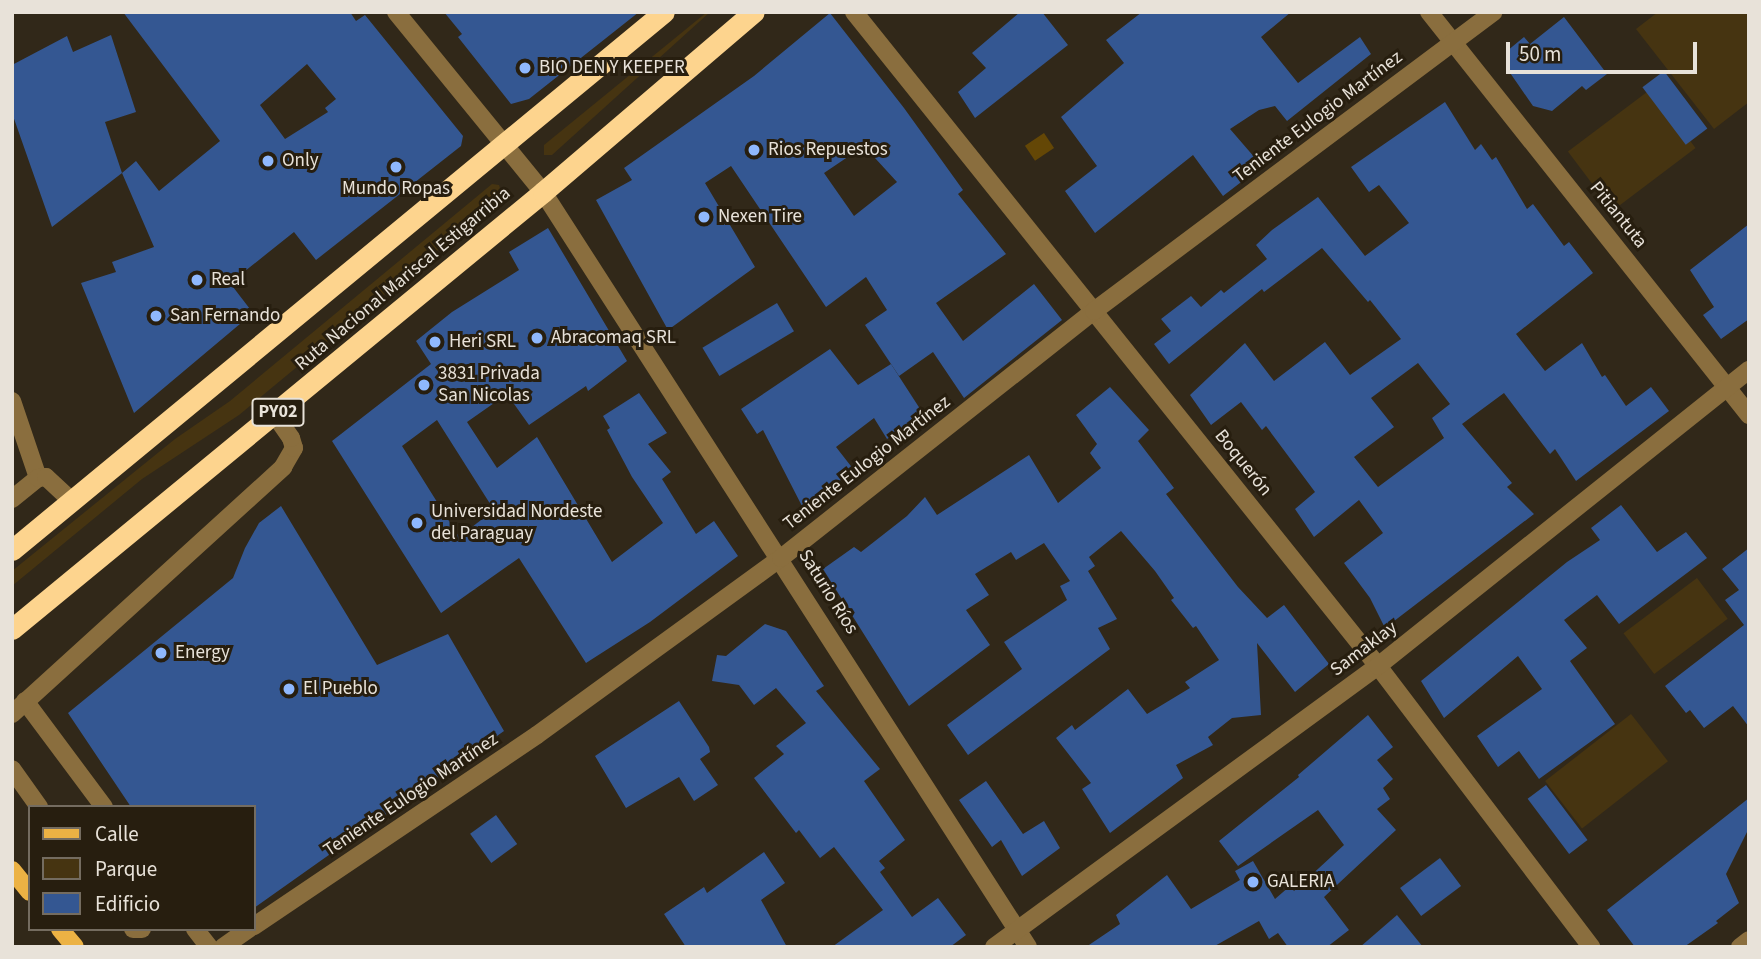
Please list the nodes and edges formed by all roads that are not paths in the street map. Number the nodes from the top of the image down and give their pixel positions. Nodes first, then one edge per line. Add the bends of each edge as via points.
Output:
1 (396, 12) edge
2 (664, 12) edge
3 (754, 12) edge
4 (854, 12) edge
5 (1429, 12) edge
6 (1493, 12) edge
7 (1453, 42) junction
8 (504, 146) junction
9 (543, 192) junction
10 (1094, 311) junction
11 (1749, 370) edge
12 (1727, 386) junction
13 (12, 401) edge
14 (275, 415) junction
15 (1749, 415) edge
16 (38, 478) junction
17 (12, 499) edge
18 (72, 501) junction
19 (12, 550) edge
20 (781, 558) junction
21 (12, 629) edge
22 (1378, 666) junction
23 (19, 708) edge
24 (14, 778) edge
25 (37, 805) edge
26 (102, 805) edge
27 (12, 870) edge
28 (28, 890) edge
29 (256, 925) edge
30 (1017, 929) junction
31 (62, 931) edge
32 (197, 931) edge
33 (246, 931) edge
34 (1749, 940) edge
35 (75, 947) edge
36 (209, 947) edge
37 (223, 947) edge
38 (994, 947) edge
39 (1028, 947) edge
40 (1591, 947) edge
41 (1740, 947) edge

1 - 8 street, Saturio Ríos
2 - 8 highway, Ruta Nacional Mariscal Estigarribia
3 - 9 highway, Ruta Nacional Mariscal Estigarribia / PY02
4 - 10 street, Boquerón
5 - 7 street, Pitiantuta
6 - 7 street, Teniente Eulogio Martínez
7 - 10 street, Teniente Eulogio Martínez
7 - 12 street, Pitiantuta
8 - 9 street, Saturio Ríos
8 - 18 highway, Ruta Nacional Mariscal Estigarribia
9 - 14 highway, Ruta Nacional Mariscal Estigarribia / PY02
9 - 20 street, Saturio Ríos
10 - 20 street, Teniente Eulogio Martínez
10 - 22 street, Boquerón
11 - 12 street, Samaklay
12 - 15 street, Pitiantuta
12 - 22 street, Samaklay
13 - 16 street
14 - 21 highway, Ruta Nacional Mariscal Estigarribia / PY02
14 - 23 street via 294,448 283,467
16 - 17 street
16 - 18 street via 53,481
18 - 19 highway, Ruta Nacional Mariscal Estigarribia
20 - 29 street, Teniente Eulogio Martínez via 537,735
20 - 30 street, Saturio Ríos
22 - 30 street, Samaklay
22 - 40 street, Boquerón
23 - 26 street
24 - 25 street
27 - 28 main road
30 - 38 street, Samaklay
30 - 39 street, Saturio Ríos
31 - 35 main road
32 - 36 street
33 - 37 street
34 - 41 street

